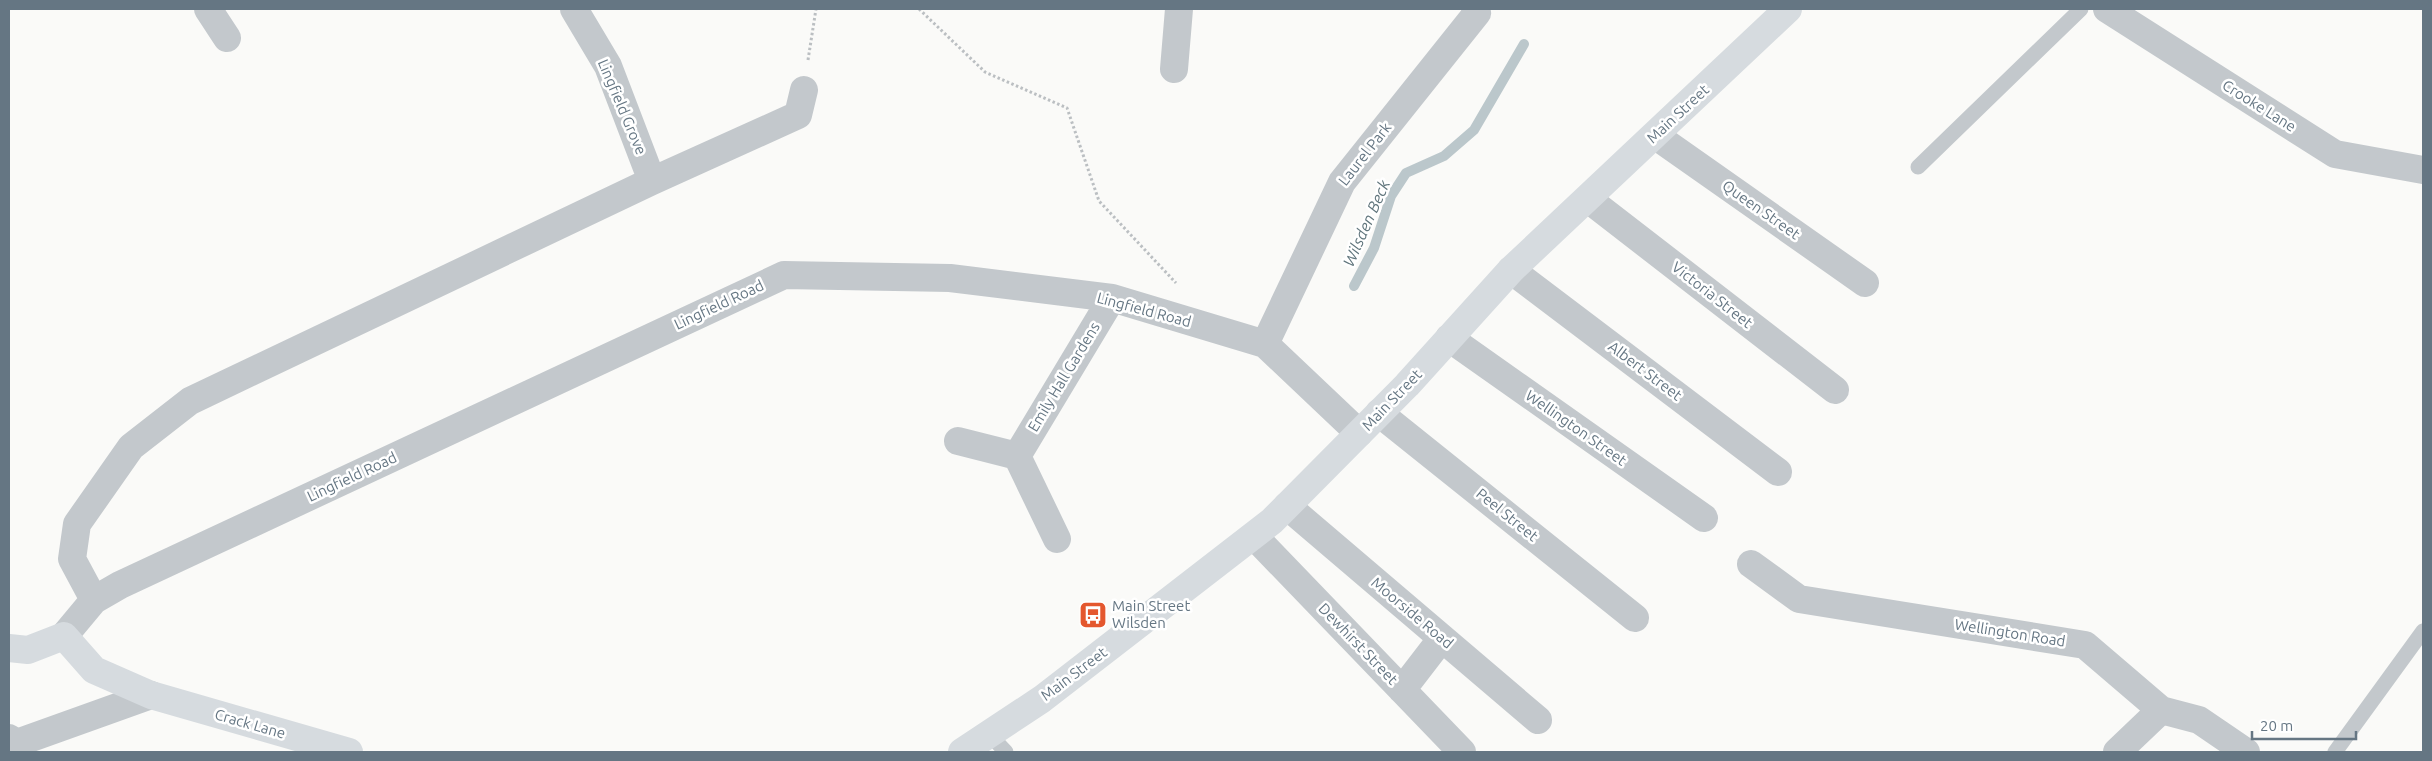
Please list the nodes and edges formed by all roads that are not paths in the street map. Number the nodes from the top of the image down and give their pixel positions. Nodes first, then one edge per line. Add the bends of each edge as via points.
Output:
1 (208, 9) edge
2 (574, 9) edge
3 (1179, 9) edge
4 (1788, 9) edge
5 (2081, 9) edge
6 (2107, 9) edge
7 (1478, 10) edge
8 (227, 38) dead end
9 (1174, 69) dead end
10 (804, 90) road end
11 (1656, 136) junction
12 (1918, 167) dead end
13 (2423, 170) edge
14 (652, 181) junction
15 (1588, 199) junction
16 (1511, 270) junction
17 (1866, 284) dead end
18 (1112, 298) junction
19 (1449, 338) junction
20 (1265, 344) junction
21 (1835, 390) dead end
22 (1379, 413) junction
23 (1360, 433) junction
24 (958, 441) dead end
25 (1017, 456) junction
26 (1778, 472) dead end
27 (1287, 506) junction
28 (1704, 518) dead end
29 (1254, 536) junction
30 (1057, 539) dead end
31 (1751, 564) dead end
32 (94, 600) junction
33 (1634, 618) dead end
34 (2423, 631) edge
35 (64, 636) junction
36 (1442, 638) junction
37 (9, 648) edge
38 (1402, 690) junction
39 (151, 695) junction
40 (2161, 710) junction
41 (1538, 720) dead end
42 (9, 738) edge
43 (998, 743) edge
44 (349, 752) edge
45 (962, 752) edge
46 (1462, 752) edge
47 (2117, 752) edge
48 (2246, 752) edge
49 (2335, 752) edge

1 - 8 street
2 - 14 street, Lingfield Grove via 608,66
3 - 9 street
4 - 11 street, Main Street
5 - 12 lane
6 - 13 street, Crooke Lane via 2335,154
7 - 20 street, Laurel Park via 1342,182
10 - 14 street via 798,115
11 - 15 street, Main Street
11 - 17 street, Queen Street
14 - 32 street via 190,400 131,447 77,524 72,559
15 - 16 street, Main Street
15 - 21 street, Victoria Street
16 - 19 street, Main Street
16 - 26 street, Albert Street
18 - 20 street, Lingfield Road
18 - 25 street, Emily Hall Gardens
18 - 32 street, Lingfield Road via 950,278 784,275
19 - 22 street, Main Street
19 - 28 street, Wellington Street
20 - 23 street, Lingfield Road
22 - 23 street, Main Street
22 - 33 street, Peel Street
23 - 27 street, Main Street
24 - 25 street
25 - 30 street
27 - 29 street, Main Street
27 - 36 street, Moorside Road
29 - 38 street, Dewhirst Street
29 - 43 street, Main Street via 1042,699
31 - 40 street, Wellington Road via 1799,599 2086,645
32 - 35 street, Lingfield Road
34 - 49 lane
35 - 37 street via 28,650
35 - 39 street, Crack Lane via 94,670
36 - 38 street
36 - 41 street, Moorside Road
38 - 46 street, Dewhirst Street
39 - 42 street via 17,743
39 - 44 street, Crack Lane
40 - 47 street
40 - 48 street, Wellington Road via 2199,720
43 - 45 street, Main Street

